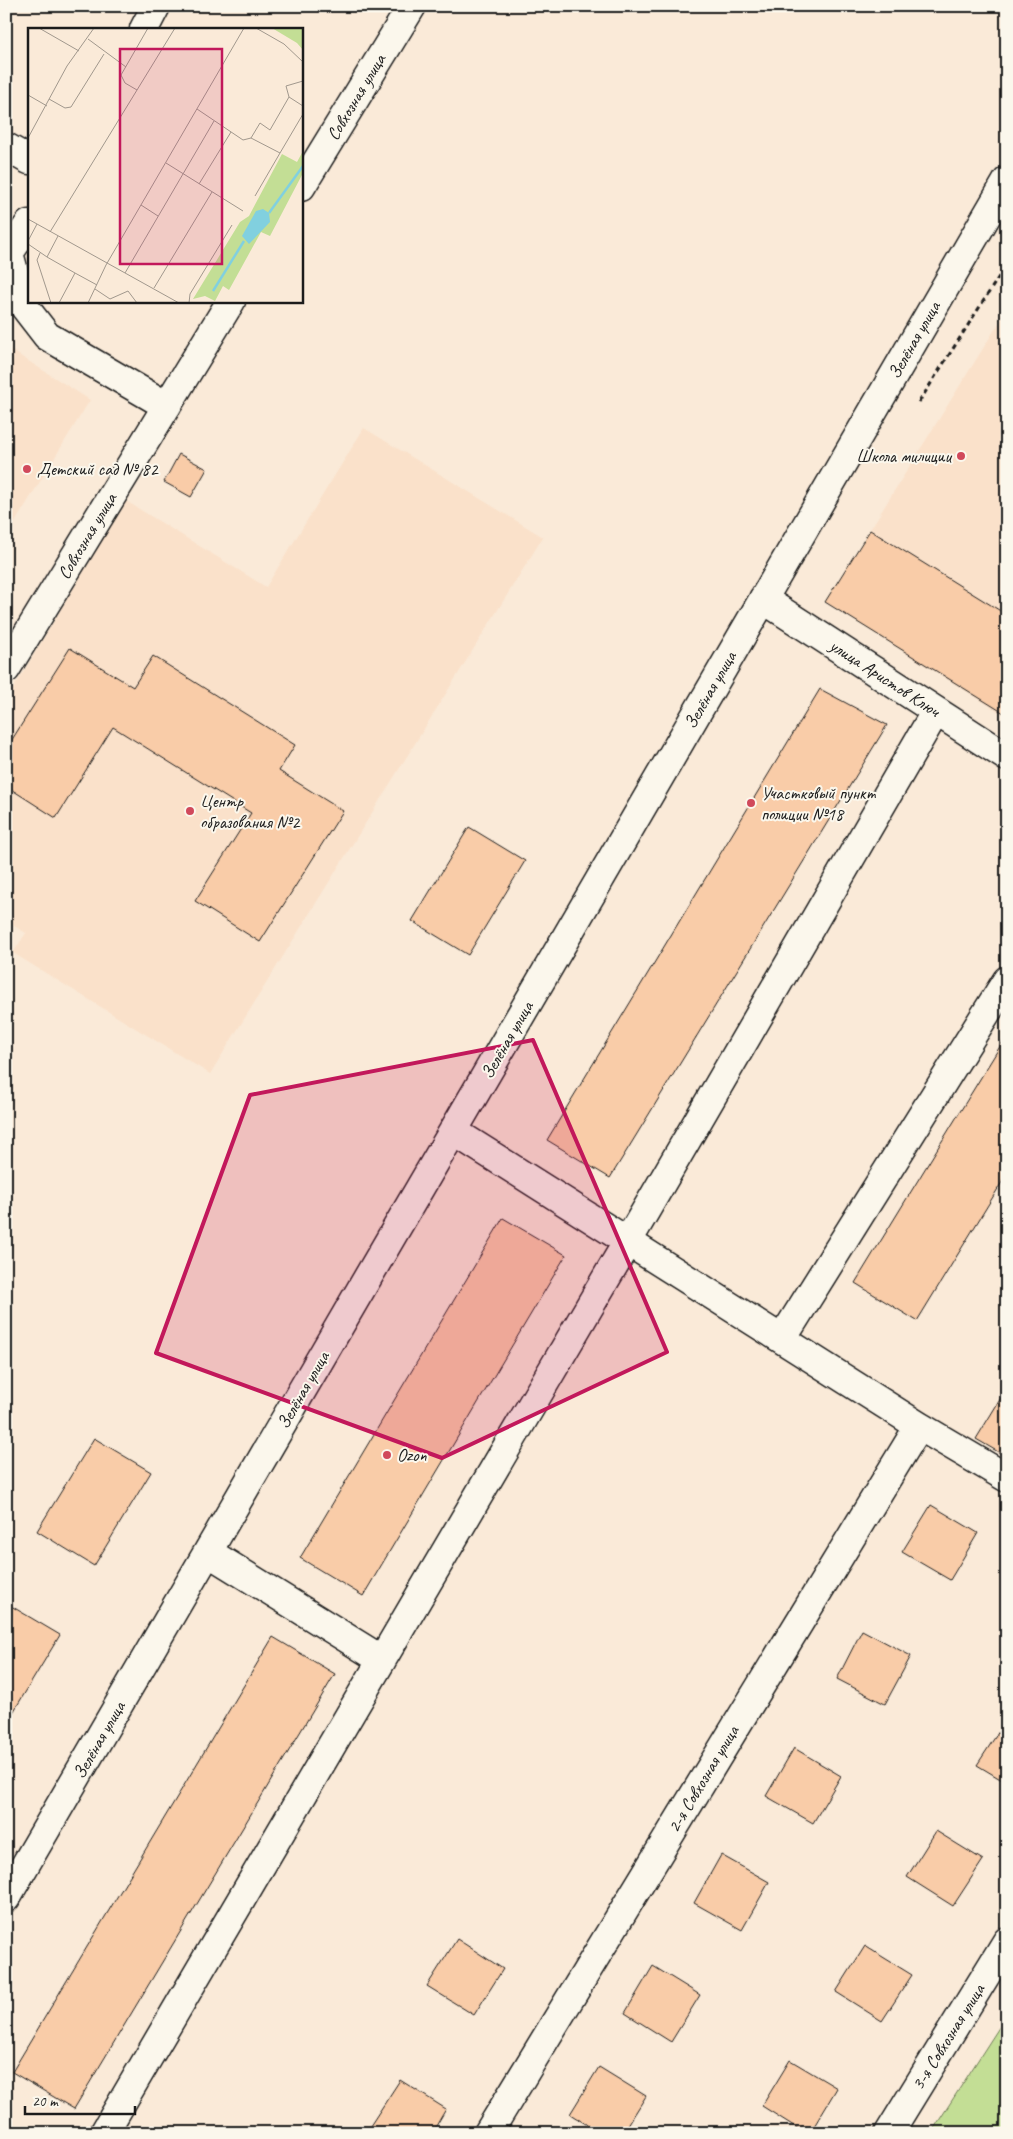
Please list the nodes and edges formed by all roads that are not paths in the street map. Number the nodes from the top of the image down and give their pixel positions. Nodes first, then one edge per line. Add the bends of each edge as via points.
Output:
1 (156, 6) edge
2 (412, 6) edge
3 (145, 28) edge
4 (6, 147) edge
5 (28, 159) edge
6 (1007, 181) edge
7 (302, 185) edge
8 (28, 225) edge
9 (230, 302) edge
10 (167, 406) junction
11 (763, 599) junction
12 (6, 669) edge
13 (936, 711) junction
14 (1007, 757) edge
15 (1007, 980) edge
16 (453, 1132) junction
17 (628, 1241) junction
18 (782, 1339) junction
19 (918, 1426) junction
20 (1007, 1478) edge
21 (208, 1552) junction
22 (382, 1660) junction
23 (6, 1898) edge
24 (1007, 1941) edge
25 (104, 2133) edge
26 (488, 2133) edge
27 (889, 2133) edge

1 - 3 street
2 - 7 street, Совхозная улица
4 - 5 street
6 - 11 street, Зелёная улица
8 - 10 street via 9,252 23,305 47,336
9 - 10 street, Совхозная улица
10 - 12 street, Совхозная улица
11 - 13 street, улица Аристов Ключ
11 - 16 street, Зелёная улица
13 - 14 street, улица Аристов Ключ
13 - 17 street
15 - 18 street
16 - 17 street
16 - 21 street, Зелёная улица
17 - 18 street
17 - 22 street
18 - 19 street
19 - 20 street
19 - 26 street, 2-я Совхозная улица
21 - 22 street
21 - 23 street, Зелёная улица
22 - 25 street
24 - 27 street, 3-я Совхозная улица

